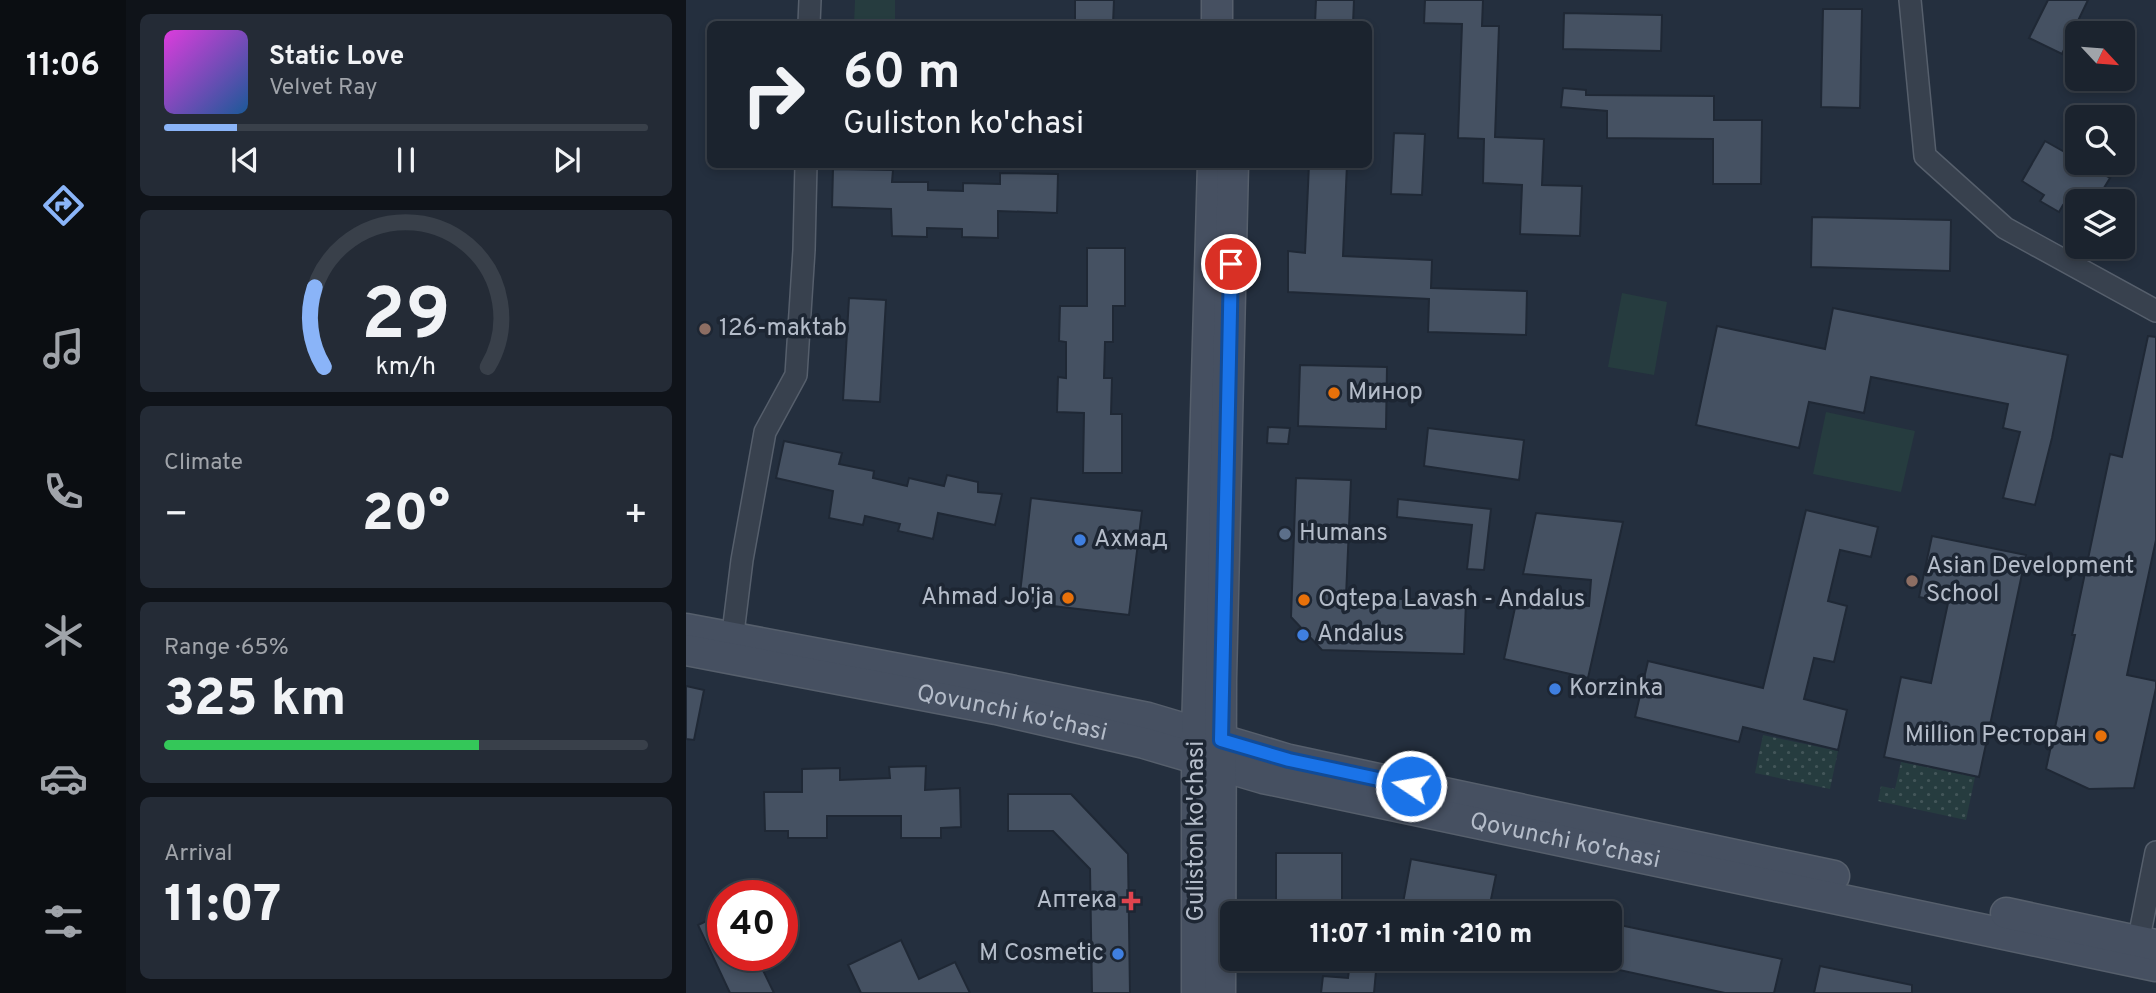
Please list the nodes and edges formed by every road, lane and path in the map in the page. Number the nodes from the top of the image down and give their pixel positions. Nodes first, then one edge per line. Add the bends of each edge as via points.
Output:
1 (810, 0) edge
2 (1217, 0) edge
3 (1237, 0) edge
4 (1910, 0) edge
5 (809, 21) edge
6 (1217, 21) edge
7 (1237, 21) edge
8 (806, 168) edge
9 (1213, 168) edge
10 (1233, 168) edge
11 (2156, 311) edge
12 (686, 628) edge
13 (731, 648) junction
14 (686, 650) edge
15 (1209, 749) junction
16 (2156, 852) edge
17 (2146, 954) edge
18 (1197, 993) edge
19 (1220, 993) edge

1 - 5 street
2 - 6 main road
3 - 7 main road
4 - 11 street via 1925,156 2005,228
8 - 13 street via 796,375 765,432
9 - 15 main road, Guliston ko'chasi
10 - 15 main road, Guliston ko'chasi
12 - 13 main road, Qovunchi ko'chasi
13 - 14 main road, Qovunchi ko'chasi
13 - 15 main road, Qovunchi ko'chasi via 1144,743
15 - 17 main road, Qovunchi ko'chasi via 1453,820
15 - 18 main road, Guliston ko'chasi
15 - 19 main road, Guliston ko'chasi
16 - 17 street

